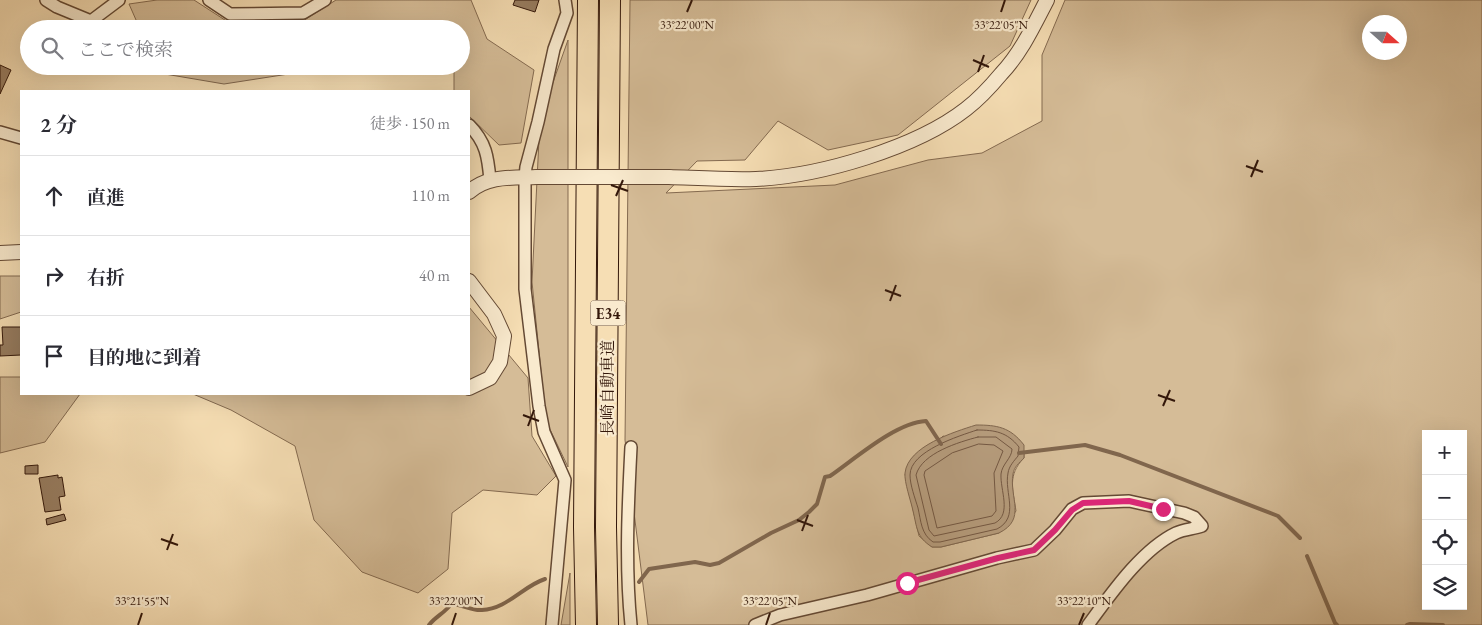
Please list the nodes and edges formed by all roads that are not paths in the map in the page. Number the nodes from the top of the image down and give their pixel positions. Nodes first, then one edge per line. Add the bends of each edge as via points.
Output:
1 (46, 0) edge
2 (118, 0) edge
3 (209, 0) edge
4 (325, 0) edge
5 (565, 0) edge
6 (588, 0) edge
7 (610, 0) edge
8 (1047, 0) edge
9 (89, 20) edge
10 (92, 20) edge
11 (470, 126) edge
12 (0, 132) edge
13 (20, 138) edge
14 (531, 177) junction
15 (490, 180) junction
16 (470, 191) edge
17 (20, 252) edge
18 (0, 253) edge
19 (470, 282) edge
20 (470, 388) edge
21 (631, 447) dead end
22 (552, 625) edge
23 (586, 625) edge
24 (608, 625) edge
25 (632, 625) edge
26 (755, 625) edge
27 (1088, 625) edge

1 - 9 street
2 - 10 street
3 - 4 street via 230,14 303,13
5 - 14 street via 567,13 554,49 526,167
6 - 23 highway, 長崎自動車道 / E34
7 - 24 highway, 長崎自動車道 / E34
8 - 14 street, bridge via 1029,34 1002,73 967,109 931,131 880,153 821,170 758,179
11 - 15 street via 483,143
12 - 13 street
14 - 15 street
14 - 22 street via 525,289 544,432 565,480
15 - 16 street
17 - 18 street
19 - 20 street via 494,314 504,336 500,362 490,378
21 - 25 street via 629,590
26 - 27 street via 780,615 1034,550 1072,510 1083,503 1129,501 1194,517 1202,526 1179,531 1145,556

